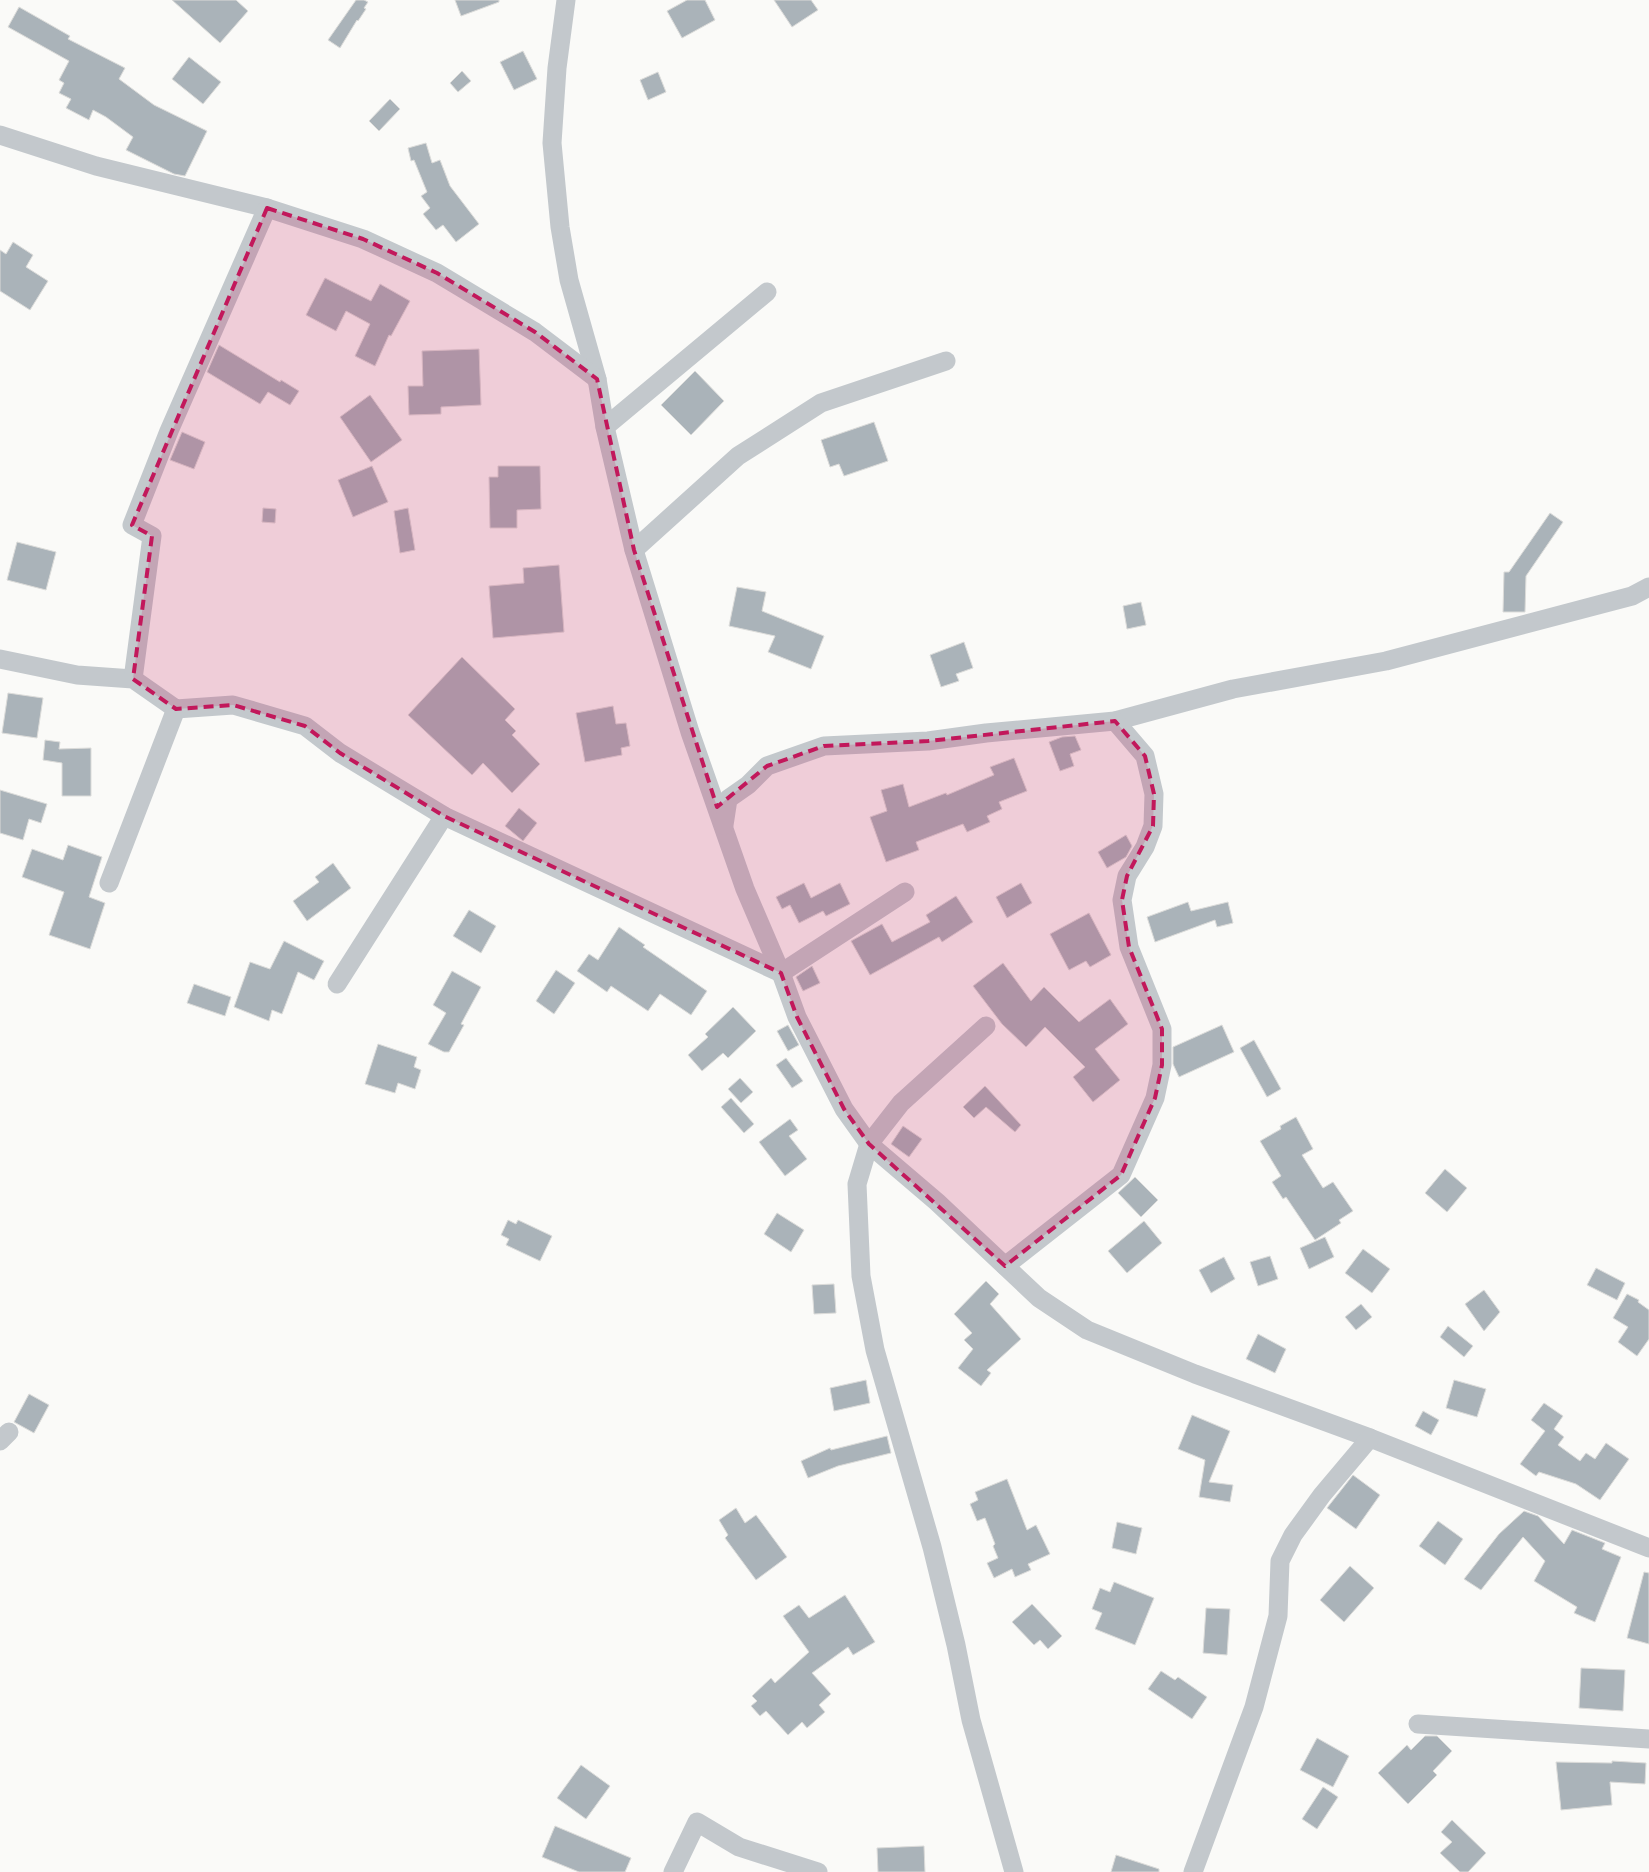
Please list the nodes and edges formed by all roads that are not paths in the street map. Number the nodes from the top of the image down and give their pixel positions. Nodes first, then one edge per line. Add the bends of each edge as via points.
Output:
1 (566, 0) edge
2 (0, 135) edge
3 (267, 208) junction
4 (767, 292) dead end
5 (946, 361) dead end
6 (597, 379) junction
7 (605, 427) junction
8 (634, 550) junction
9 (1649, 587) edge
10 (0, 659) edge
11 (133, 679) junction
12 (176, 709) junction
13 (1115, 721) junction
14 (444, 816) junction
15 (724, 826) junction
16 (110, 883) dead end
17 (905, 892) dead end
18 (781, 973) junction
19 (337, 984) dead end
20 (986, 1026) dead end
21 (869, 1144) junction
22 (1005, 1266) junction
23 (1370, 1438) junction
24 (1649, 1548) edge
25 (1418, 1724) dead end
26 (1649, 1739) edge
27 (672, 1872) edge
28 (818, 1872) edge
29 (1014, 1872) edge
30 (1193, 1872) edge

1 - 6 street via 552,142 569,280
2 - 3 street via 96,166
3 - 6 street via 363,239 437,273 535,332
3 - 11 street via 169,431 132,525 152,536
4 - 7 street
5 - 8 street via 821,403 738,456
6 - 7 street
7 - 8 street
8 - 15 street via 690,732
9 - 13 street via 1632,596 1386,661 1233,689
10 - 11 street via 77,675
11 - 12 street
12 - 14 street via 233,705 305,726 340,753
12 - 16 street
13 - 15 street via 928,741 824,746 767,766 728,799
13 - 22 street via 1146,756 1154,794 1153,826 1128,876 1122,900 1129,947 1162,1029 1162,1065 1155,1098 1121,1175
14 - 18 street
14 - 19 street
15 - 18 street via 745,889
17 - 18 street
18 - 21 street via 797,1017 844,1109
20 - 21 street via 901,1103
21 - 22 street
21 - 29 street via 857,1184 861,1276 875,1350 932,1547 971,1720
22 - 23 street via 1039,1298 1087,1330 1195,1374
23 - 24 street
23 - 30 street via 1293,1535 1280,1560 1278,1616 1256,1699
25 - 26 street
27 - 28 street via 697,1822 739,1847

